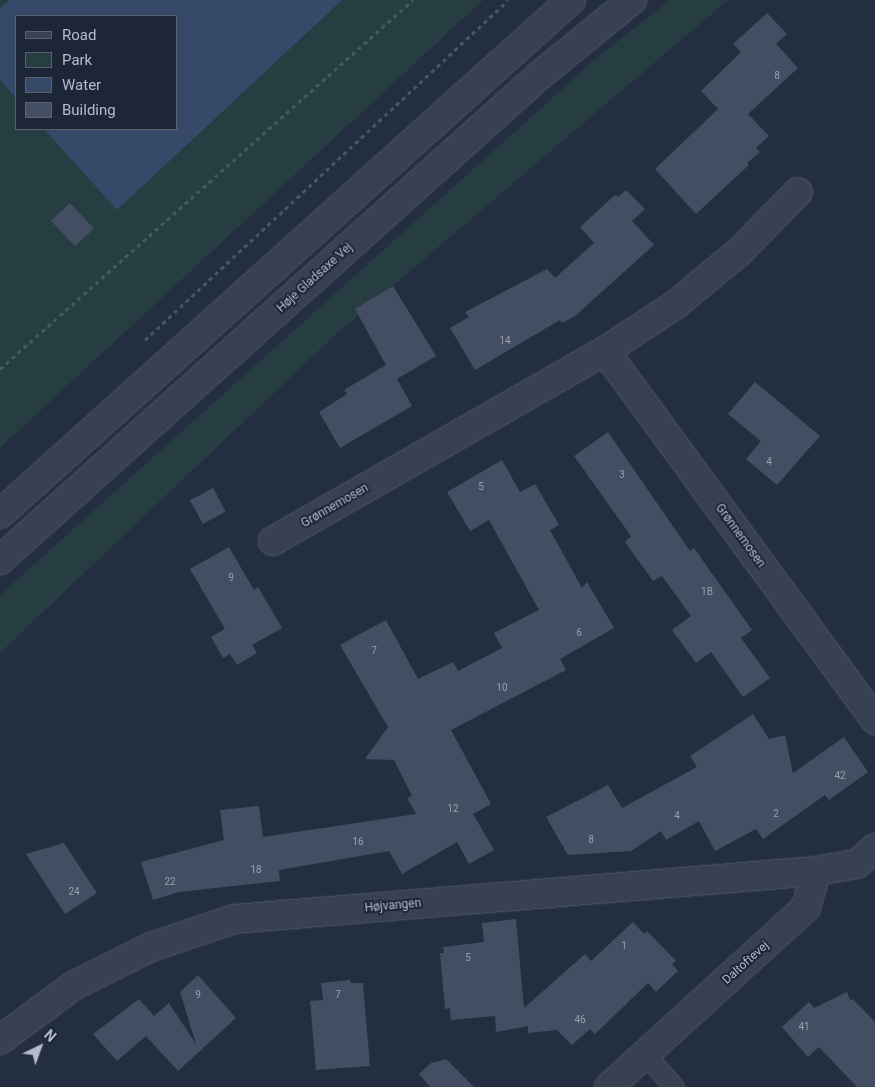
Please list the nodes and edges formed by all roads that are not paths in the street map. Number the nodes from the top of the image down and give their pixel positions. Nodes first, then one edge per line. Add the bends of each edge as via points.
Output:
1 (571, 0) edge
2 (632, 0) edge
3 (798, 192) dead end
4 (605, 351) junction
5 (0, 514) edge
6 (273, 541) dead end
7 (0, 560) edge
8 (875, 720) edge
9 (875, 848) edge
10 (816, 871) junction
11 (0, 1040) edge
12 (645, 1054) junction
13 (609, 1087) edge
14 (674, 1087) edge

1 - 5 street
2 - 7 street, Høje Gladsaxe Vej via 532,81
3 - 4 street, Grønnemosen via 740,252 675,305
4 - 6 street, Grønnemosen
4 - 8 street, Grønnemosen
9 - 10 street via 857,864
10 - 11 street, Højvangen via 234,919 151,947 73,986
10 - 12 street, Daltoftevej via 806,908
12 - 13 street, Daltoftevej
12 - 14 lane

